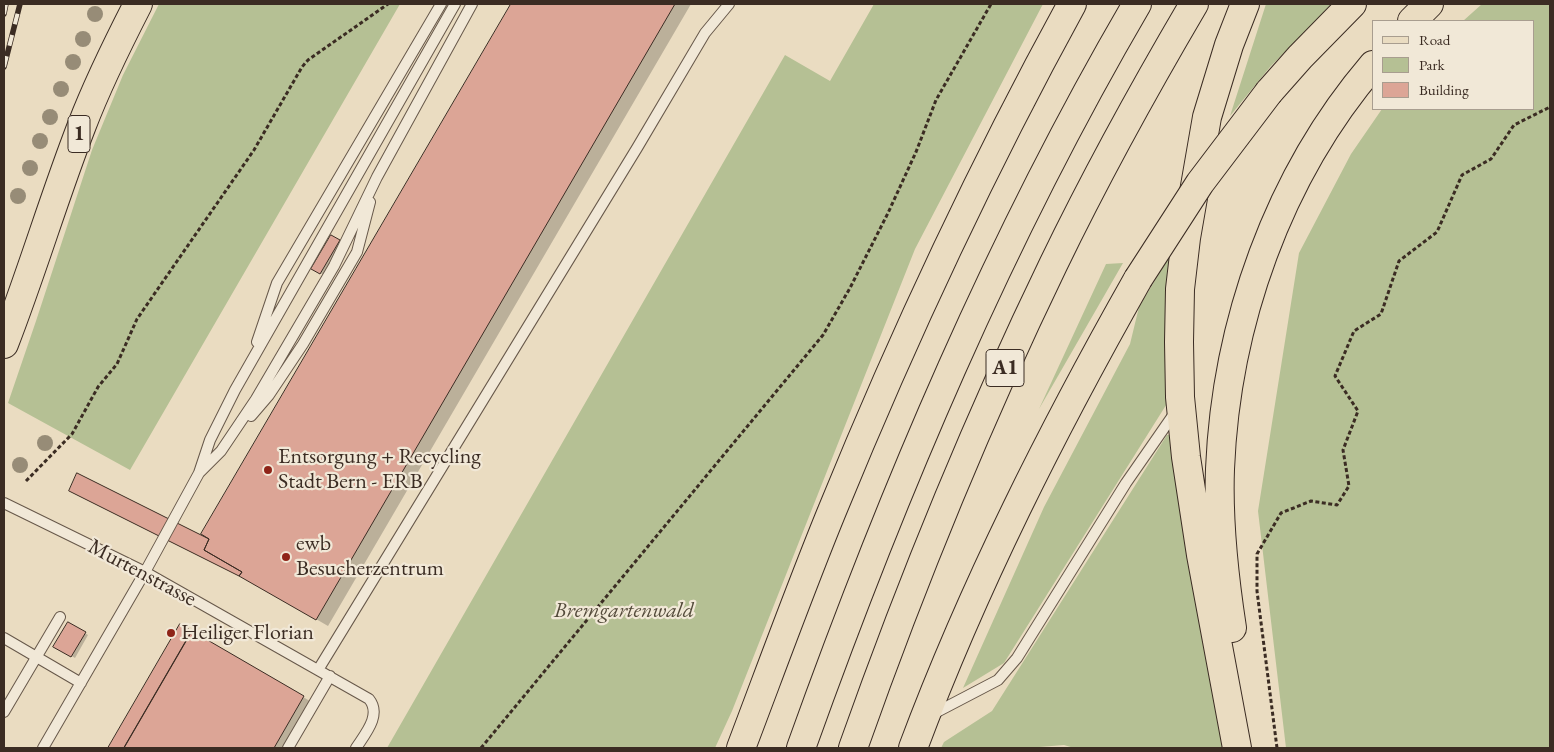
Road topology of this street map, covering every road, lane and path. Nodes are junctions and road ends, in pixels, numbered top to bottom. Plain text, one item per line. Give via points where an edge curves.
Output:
1 (138, 4) edge
2 (388, 4) edge
3 (441, 4) edge
4 (455, 4) edge
5 (472, 4) edge
6 (729, 4) edge
7 (992, 4) edge
8 (1072, 4) edge
9 (1137, 4) edge
10 (1194, 4) edge
11 (1245, 4) edge
12 (1352, 4) edge
13 (1429, 4) edge
14 (1413, 20) edge
15 (1372, 66) edge
16 (1550, 107) edge
17 (377, 177) junction
18 (4, 344) edge
19 (250, 364) junction
20 (1181, 404) junction
21 (221, 451) junction
22 (198, 473) junction
23 (26, 481) dead end
24 (4, 503) edge
25 (145, 572) junction
26 (60, 617) dead end
27 (4, 638) edge
28 (36, 657) junction
29 (318, 670) junction
30 (330, 676) junction
31 (81, 683) junction
32 (4, 712) edge
33 (925, 718) junction
34 (43, 748) edge
35 (288, 748) edge
36 (356, 748) edge
37 (481, 748) edge
38 (742, 748) edge
39 (801, 748) edge
40 (853, 748) edge
41 (913, 748) edge
42 (1237, 748) edge
43 (1246, 748) edge
44 (1277, 748) edge

1 - 18 main road, 1 via 82,124
2 - 23 path via 302,67 254,150 137,319 117,364 98,386 72,434
3 - 19 lane via 277,282
4 - 19 lane
5 - 17 lane
6 - 29 lane via 705,33
7 - 37 path via 936,100 888,213 823,335
8 - 38 main road via 1012,115 928,288 831,513
9 - 39 main road, A1 via 1041,178 961,345 884,526
10 - 40 main road, A1 via 1086,199 1003,371 929,546
11 - 20 main road via 1207,117 1186,238 1180,290
12 - 33 main road, bridge via 1269,92 1200,183 1138,279 1030,480 983,579
13 - 14 main road
15 - 43 main road via 1340,107 1287,197 1256,273 1230,372 1220,470 1221,515
16 - 44 path via 1514,125 1490,159 1462,175 1437,232 1399,261 1381,314 1354,331 1335,376 1358,411 1343,450 1349,486 1337,505 1311,500 1281,513 1257,554 1257,591
17 - 21 lane via 334,266
17 - 21 lane via 357,252 269,395
19 - 22 lane via 210,440
20 - 33 lane via 1126,483 1017,658 998,680
20 - 42 main road via 1194,516
21 - 22 lane
22 - 25 lane
24 - 25 lane, Murtenstrasse
25 - 29 lane, Murtenstrasse
25 - 31 lane
26 - 28 lane
27 - 28 lane
28 - 31 lane
28 - 32 lane
29 - 30 lane, Murtenstrasse
30 - 35 lane
30 - 36 lane, Murtenstrasse via 369,699 373,706 372,722
31 - 34 lane
33 - 41 main road

